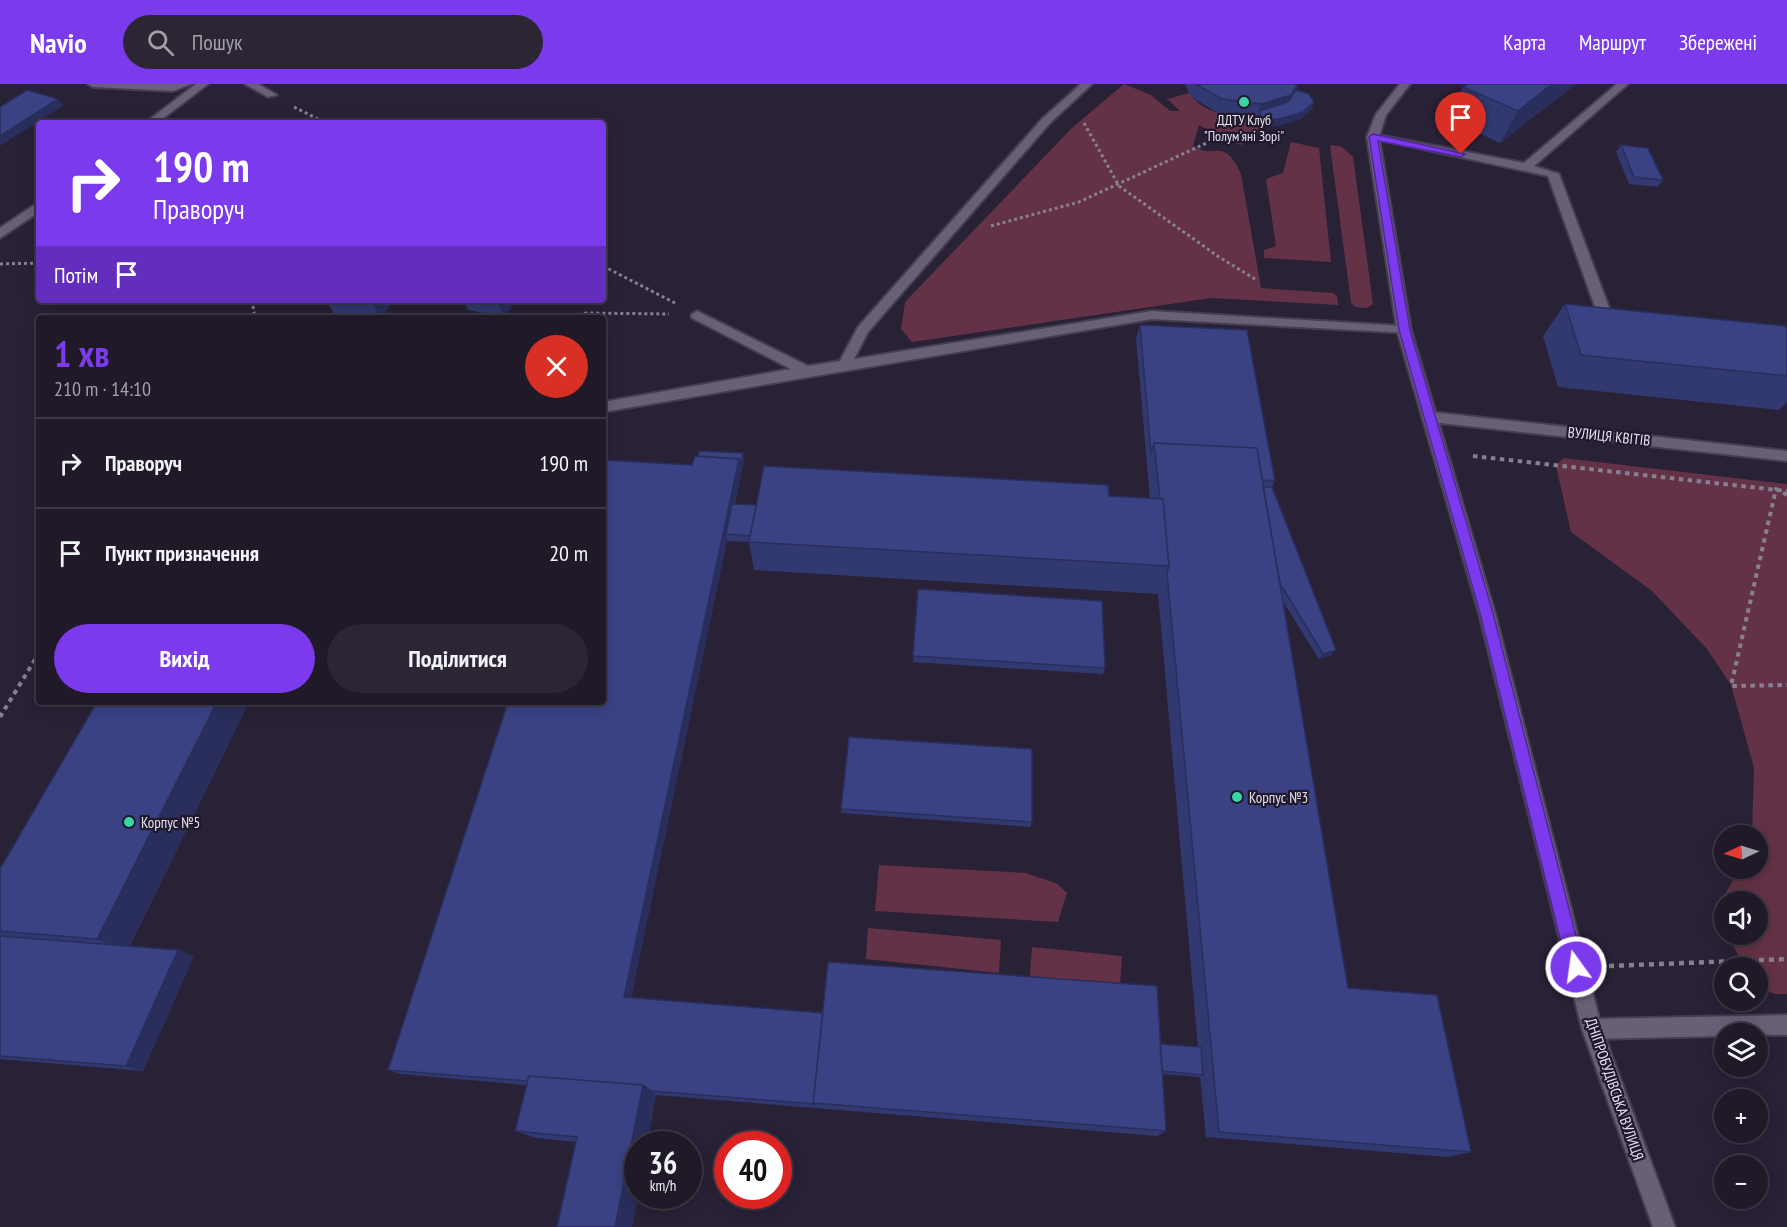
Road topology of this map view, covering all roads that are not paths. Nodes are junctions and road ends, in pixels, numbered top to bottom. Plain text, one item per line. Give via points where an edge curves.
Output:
1 (93, 84) edge
2 (186, 84) edge
3 (203, 84) edge
4 (250, 84) edge
5 (1087, 84) edge
6 (1405, 84) edge
7 (1623, 84) edge
8 (272, 95) road end
9 (154, 120) edge
10 (1373, 137) junction
11 (1526, 166) junction
12 (36, 208) edge
13 (0, 234) edge
14 (697, 315) road end
15 (1404, 330) junction
16 (1622, 330) edge
17 (844, 365) junction
18 (806, 371) junction
19 (606, 406) edge
20 (1431, 417) junction
21 (1787, 456) edge
22 (1787, 1025) edge
23 (1592, 1029) junction
24 (1664, 1227) edge

1 - 2 street via 173,88
3 - 9 street
4 - 8 street
5 - 17 street via 1046,121 863,330
6 - 10 street via 1381,114
7 - 11 street
10 - 11 street
10 - 15 street, ДНІПРОБУДІВСЬКА ВУЛИЦЯ
11 - 16 street via 1553,174 1610,329
12 - 13 street
14 - 18 street
15 - 17 street via 1152,315
15 - 20 street, ДНІПРОБУДІВСЬКА ВУЛИЦЯ
17 - 18 street
18 - 19 street
20 - 21 street, ВУЛИЦЯ КВІТІВ
20 - 23 street, ДНІПРОБУДІВСЬКА ВУЛИЦЯ via 1487,613
22 - 23 street
23 - 24 street, ДНІПРОБУДІВСЬКА ВУЛИЦЯ

